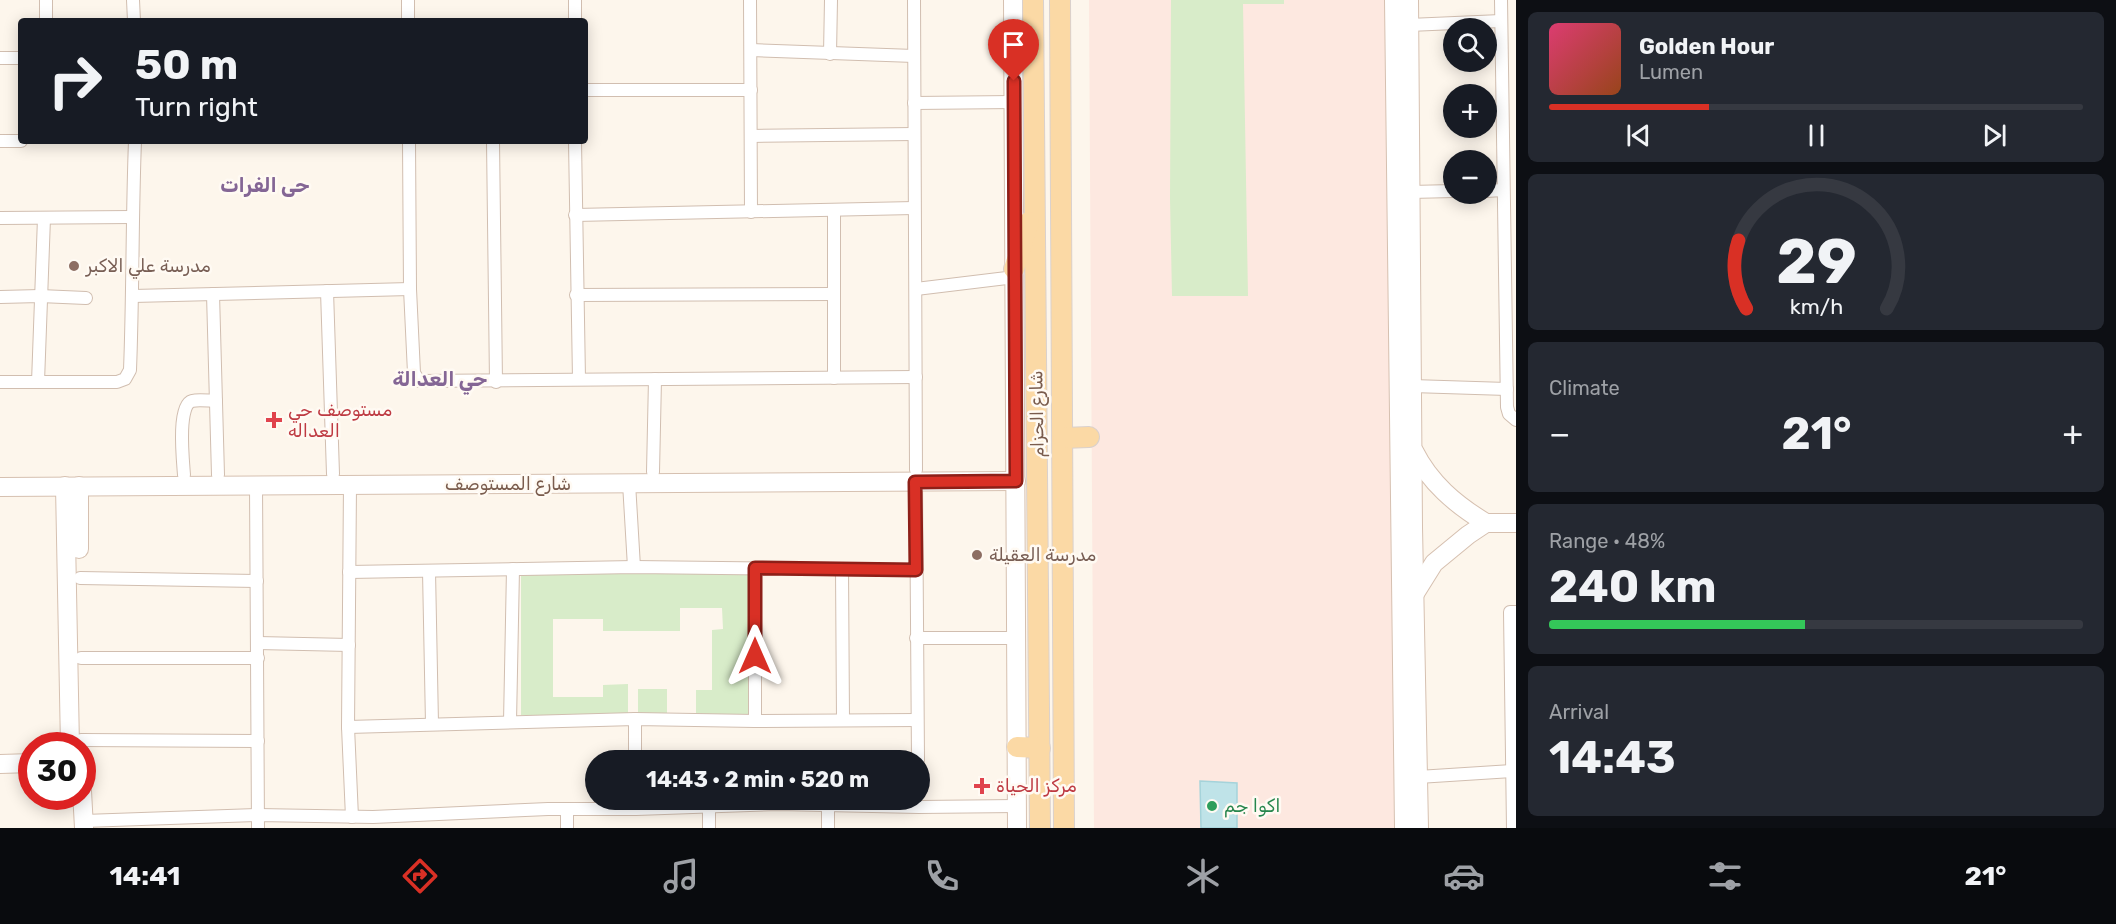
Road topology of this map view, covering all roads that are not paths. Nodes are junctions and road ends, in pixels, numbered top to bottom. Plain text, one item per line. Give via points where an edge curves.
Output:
1 (46, 0) edge
2 (134, 0) edge
3 (408, 0) edge
4 (575, 0) edge
5 (750, 0) edge
6 (831, 0) edge
7 (914, 0) edge
8 (1013, 0) edge
9 (1394, 0) edge
10 (1409, 0) edge
11 (1501, 0) edge
12 (1059, 1) edge
13 (1034, 2) edge
14 (46, 18) edge
15 (134, 18) edge
16 (408, 18) edge
17 (575, 18) edge
18 (1501, 21) junction
19 (1409, 25) junction
20 (751, 50) junction
21 (830, 54) junction
22 (914, 56) junction
23 (0, 58) edge
24 (18, 58) edge
25 (588, 90) edge
26 (751, 90) junction
27 (1014, 102) junction
28 (914, 103) junction
29 (1502, 103) junction
30 (1516, 103) edge
31 (914, 134) junction
32 (751, 136) junction
33 (0, 141) edge
34 (18, 141) edge
35 (135, 144) edge
36 (409, 144) edge
37 (494, 144) edge
38 (575, 144) edge
39 (1497, 190) edge
40 (1503, 190) junction
41 (1443, 191) edge
42 (1410, 192) junction
43 (1035, 205) junction
44 (914, 208) junction
45 (834, 210) junction
46 (752, 212) junction
47 (575, 215) junction
48 (132, 217) junction
49 (0, 218) edge
50 (44, 218) junction
51 (1510, 256) edge
52 (1404, 272) junction
53 (1015, 273) junction
54 (410, 289) junction
55 (916, 289) junction
56 (327, 291) junction
57 (213, 294) junction
58 (834, 294) junction
59 (576, 295) junction
60 (40, 296) junction
61 (133, 296) junction
62 (0, 297) edge
63 (86, 298) dead end
64 (1511, 341) edge
65 (916, 377) junction
66 (834, 378) junction
67 (579, 379) junction
68 (655, 379) junction
69 (0, 382) edge
70 (38, 382) junction
71 (495, 382) junction
72 (1412, 386) junction
73 (1507, 389) junction
74 (216, 401) junction
75 (1516, 420) edge
76 (1089, 437) dead end
77 (1063, 438) junction
78 (1412, 447) junction
79 (653, 472) junction
80 (333, 474) junction
81 (184, 475) junction
82 (218, 475) junction
83 (1016, 475) junction
84 (916, 476) junction
85 (0, 477) edge
86 (727, 477) junction
87 (412, 479) junction
88 (628, 483) junction
89 (256, 485) junction
90 (350, 485) junction
91 (72, 486) junction
92 (0, 487) edge
93 (1516, 522) edge
94 (1486, 523) junction
95 (634, 567) junction
96 (755, 568) junction
97 (513, 569) junction
98 (842, 569) junction
99 (916, 570) junction
100 (429, 571) junction
101 (349, 572) junction
102 (74, 578) junction
103 (1062, 580) junction
104 (257, 581) junction
105 (1039, 581) junction
106 (1414, 596) junction
107 (1516, 612) edge
108 (1063, 627) junction
109 (1039, 628) junction
110 (916, 638) junction
111 (1016, 638) junction
112 (258, 643) junction
113 (349, 645) junction
114 (81, 658) junction
115 (258, 658) junction
116 (1514, 692) edge
117 (635, 719) junction
118 (843, 720) junction
119 (917, 720) junction
120 (755, 721) junction
121 (510, 722) junction
122 (432, 724) junction
123 (348, 727) junction
124 (78, 732) edge
125 (78, 732) edge
126 (258, 741) junction
127 (96, 744) edge
128 (1017, 747) junction
129 (1040, 748) junction
130 (635, 750) edge
131 (918, 750) edge
132 (18, 763) edge
133 (0, 764) edge
134 (1512, 771) junction
135 (0, 776) edge
136 (18, 776) edge
137 (1418, 777) junction
138 (930, 803) edge
139 (1017, 806) junction
140 (585, 808) edge
141 (567, 809) junction
142 (76, 810) edge
143 (81, 810) edge
144 (709, 810) edge
145 (828, 810) edge
146 (446, 814) junction
147 (352, 817) junction
148 (258, 822) edge
149 (80, 826) edge
150 (445, 828) edge
151 (567, 828) edge
152 (709, 828) edge
153 (828, 828) edge
154 (1017, 828) edge
155 (1040, 828) edge
156 (1064, 828) edge
157 (1404, 828) edge
158 (1419, 828) edge
159 (1513, 828) edge

1 - 14 street
2 - 15 street
3 - 16 street
4 - 17 street
5 - 20 street
6 - 21 street
7 - 22 street
8 - 27 street
9 - 52 street
10 - 19 street
11 - 18 street
12 - 77 main road, شارع الحزام
13 - 43 main road, شارع الحزام
18 - 19 street
18 - 29 street
19 - 42 street
20 - 21 street
20 - 26 street
21 - 22 street
22 - 28 street
23 - 24 street
25 - 26 street
26 - 32 street
27 - 28 street
27 - 53 street
28 - 31 street
29 - 30 street
29 - 40 street
31 - 32 street
31 - 44 street
32 - 46 street
33 - 34 street
35 - 48 street
36 - 54 street
37 - 71 street
38 - 47 street
39 - 40 street
40 - 51 street
41 - 42 street
42 - 52 street
43 - 53 main road
43 - 105 main road, شارع الحزام
44 - 45 street
44 - 55 street
45 - 46 street
45 - 58 street
46 - 47 street
47 - 59 street
48 - 50 street
48 - 61 street
49 - 50 street
50 - 60 street
51 - 64 street
52 - 72 street
52 - 157 street
53 - 55 street
53 - 83 street
54 - 56 street
54 - 71 street via 414,374 419,381
55 - 65 street
56 - 57 street
56 - 80 street
57 - 61 street
57 - 74 street
58 - 59 street
58 - 66 street
59 - 67 street
60 - 62 street
60 - 63 street
60 - 70 street
61 - 70 street via 129,370 125,379
64 - 73 street
65 - 66 street
65 - 84 street
66 - 68 street
67 - 68 street
67 - 71 street
68 - 79 street
69 - 70 street
72 - 73 street
72 - 78 street
73 - 75 street via 1508,411
74 - 81 street via 191,401 186,405 182,423
74 - 82 street
76 - 77 main road
77 - 103 main road, شارع الحزام
78 - 94 street via 1432,479 1463,509
78 - 106 street
79 - 86 street, شارع المستوصف
79 - 87 street, شارع المستوصف
80 - 82 street, شارع المستوصف
80 - 87 street, شارع المستوصف
81 - 82 street, شارع المستوصف
81 - 85 street, شارع المستوصف
83 - 84 street, شارع المستوصف
83 - 111 street
84 - 86 street, شارع المستوصف
84 - 99 street
86 - 88 street, شارع المستوصف
87 - 88 street, شارع المستوصف
87 - 90 street, شارع المستوصف
88 - 95 street
89 - 90 street, شارع المستوصف
89 - 91 street, شارع المستوصف
89 - 104 street
90 - 101 street
91 - 92 street, شارع المستوصف
91 - 102 street
93 - 94 street
94 - 106 street via 1434,563
95 - 96 street
95 - 97 street
96 - 98 street
96 - 120 street
97 - 100 street
97 - 121 street
98 - 99 street
98 - 118 street
99 - 110 street
100 - 101 street
100 - 122 street
101 - 113 street
102 - 104 street
102 - 114 street
102 - 124 street
103 - 105 main road via 1060,587 1051,592 1041,587
103 - 108 main road, شارع الحزام
104 - 112 street
105 - 109 main road, شارع الحزام
106 - 137 street
107 - 116 street via 1510,612
108 - 109 main road via 1051,616 1041,621
108 - 156 main road, شارع الحزام
109 - 129 main road, شارع الحزام
110 - 111 street
110 - 119 street
111 - 128 street
112 - 113 street
112 - 115 street
113 - 123 street
114 - 115 street
114 - 125 street
115 - 126 street
116 - 134 street
117 - 120 street
117 - 121 street
117 - 130 street
118 - 119 street
118 - 120 street
119 - 131 street
121 - 122 street
122 - 123 street
123 - 147 street
126 - 127 street
126 - 148 street
128 - 129 main road
128 - 139 street
129 - 155 main road, شارع الحزام
132 - 133 street
134 - 137 street
134 - 159 street
135 - 136 street
137 - 158 street
138 - 139 street
139 - 154 street
140 - 141 street
141 - 146 street
141 - 151 street
142 - 149 street
143 - 149 street
144 - 152 street
145 - 153 street
146 - 147 street
146 - 150 street
147 - 148 street
148 - 149 street

